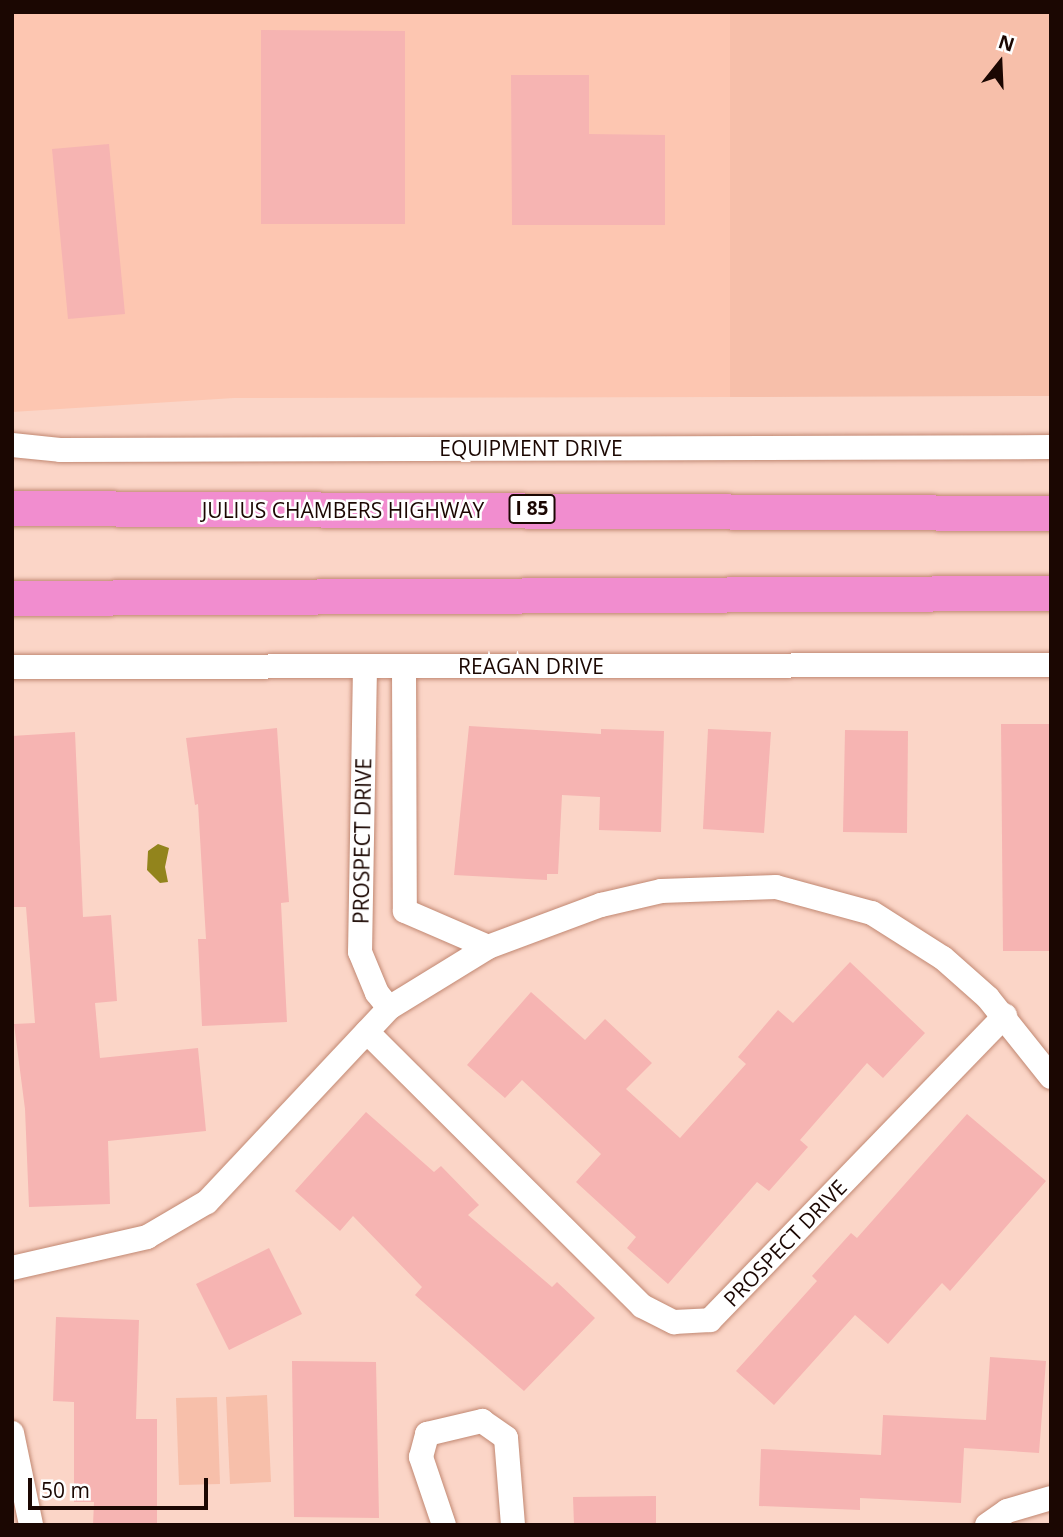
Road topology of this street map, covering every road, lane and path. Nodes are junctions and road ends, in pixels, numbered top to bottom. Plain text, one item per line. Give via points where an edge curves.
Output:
1 (12, 445) edge
2 (1051, 447) edge
3 (12, 508) edge
4 (1051, 513) edge
5 (1051, 593) edge
6 (12, 598) edge
7 (1051, 665) edge
8 (12, 667) edge
9 (365, 667) junction
10 (404, 667) junction
11 (488, 947) junction
12 (389, 1008) junction
13 (1005, 1016) junction
14 (366, 1032) junction
15 (1051, 1077) edge
16 (12, 1268) edge
17 (12, 1433) edge
18 (1051, 1497) edge
19 (31, 1525) edge
20 (444, 1525) edge
21 (513, 1525) edge
22 (987, 1525) edge

1 - 2 street, EQUIPMENT DRIVE via 60,450
3 - 4 highway, JULIUS CHAMBERS HIGHWAY / I 85
5 - 6 highway
7 - 10 street, REAGAN DRIVE
8 - 9 street, REAGAN DRIVE
9 - 10 street, REAGAN DRIVE
9 - 12 street, PROSPECT DRIVE via 360,952 377,993
10 - 11 street, PROSPECT DRIVE via 405,911
11 - 12 street
11 - 13 street via 601,905 661,891 776,887 840,902 904,930 943,958
12 - 14 street
13 - 14 street, PROSPECT DRIVE via 710,1320 674,1322 642,1306
13 - 15 street
14 - 16 street via 207,1202 146,1237
17 - 19 street
18 - 22 street via 1007,1511
20 - 21 street via 421,1457 428,1434 482,1421 506,1438

